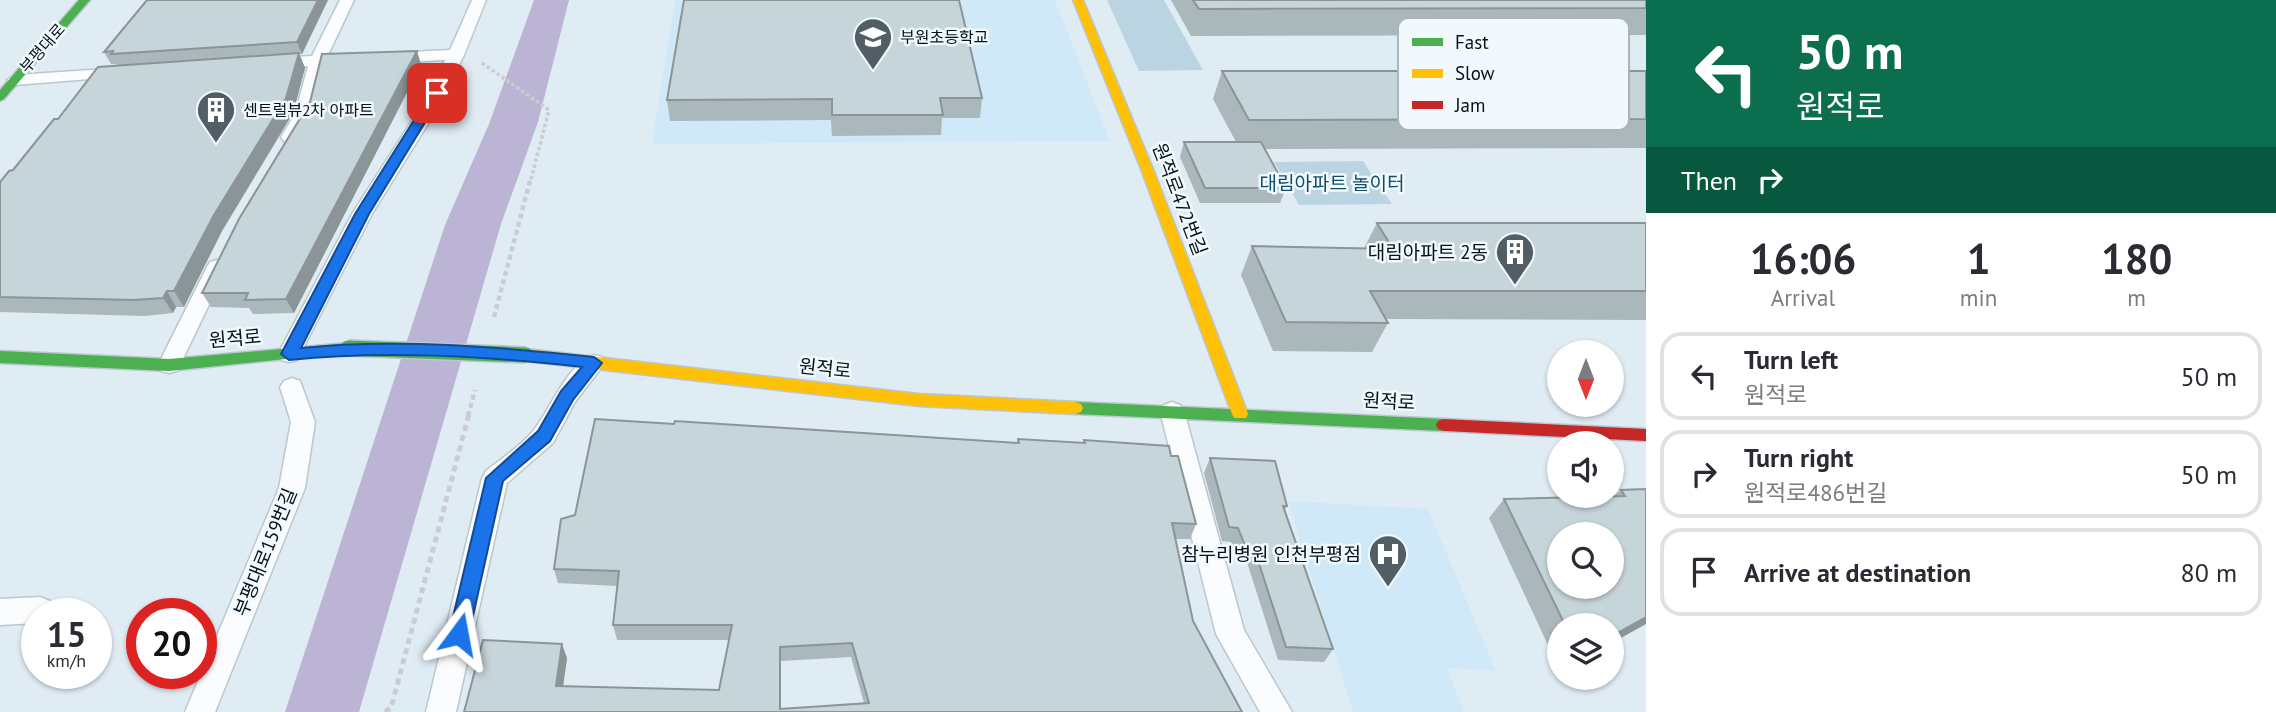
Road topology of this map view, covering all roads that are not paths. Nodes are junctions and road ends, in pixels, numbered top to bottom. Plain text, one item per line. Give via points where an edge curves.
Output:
1 (85, 0) edge
2 (347, 0) edge
3 (479, 0) edge
4 (1078, 0) edge
5 (456, 55) junction
6 (318, 60) junction
7 (249, 65) edge
8 (139, 72) edge
9 (15, 80) junction
10 (0, 97) edge
11 (283, 149) edge
12 (228, 244) edge
13 (289, 354) junction
14 (0, 357) edge
15 (594, 363) junction
16 (169, 365) junction
17 (292, 387) dead end
18 (1172, 411) junction
19 (1240, 414) junction
20 (1646, 435) edge
21 (21, 611) edge
22 (0, 612) edge
23 (200, 712) edge
24 (441, 712) edge
25 (1277, 712) edge

1 - 9 main road, 부평대로
2 - 6 lane
3 - 5 lane
4 - 19 main road, 원적로472번길
5 - 6 lane
5 - 13 lane via 427,111 362,214
6 - 7 lane
6 - 11 lane via 304,114
8 - 9 lane
9 - 10 main road, 부평대로
12 - 16 lane
13 - 15 main road, 원적로, bridge via 348,348 526,355
13 - 16 main road, 원적로
14 - 16 main road, 원적로
15 - 18 main road, 원적로 via 919,400
15 - 24 lane via 567,396 544,436 495,478
17 - 23 lane, 부평대로159번길 via 303,422 292,488
18 - 19 main road, 원적로
18 - 25 lane via 1231,634
19 - 20 main road, 원적로
21 - 22 lane

